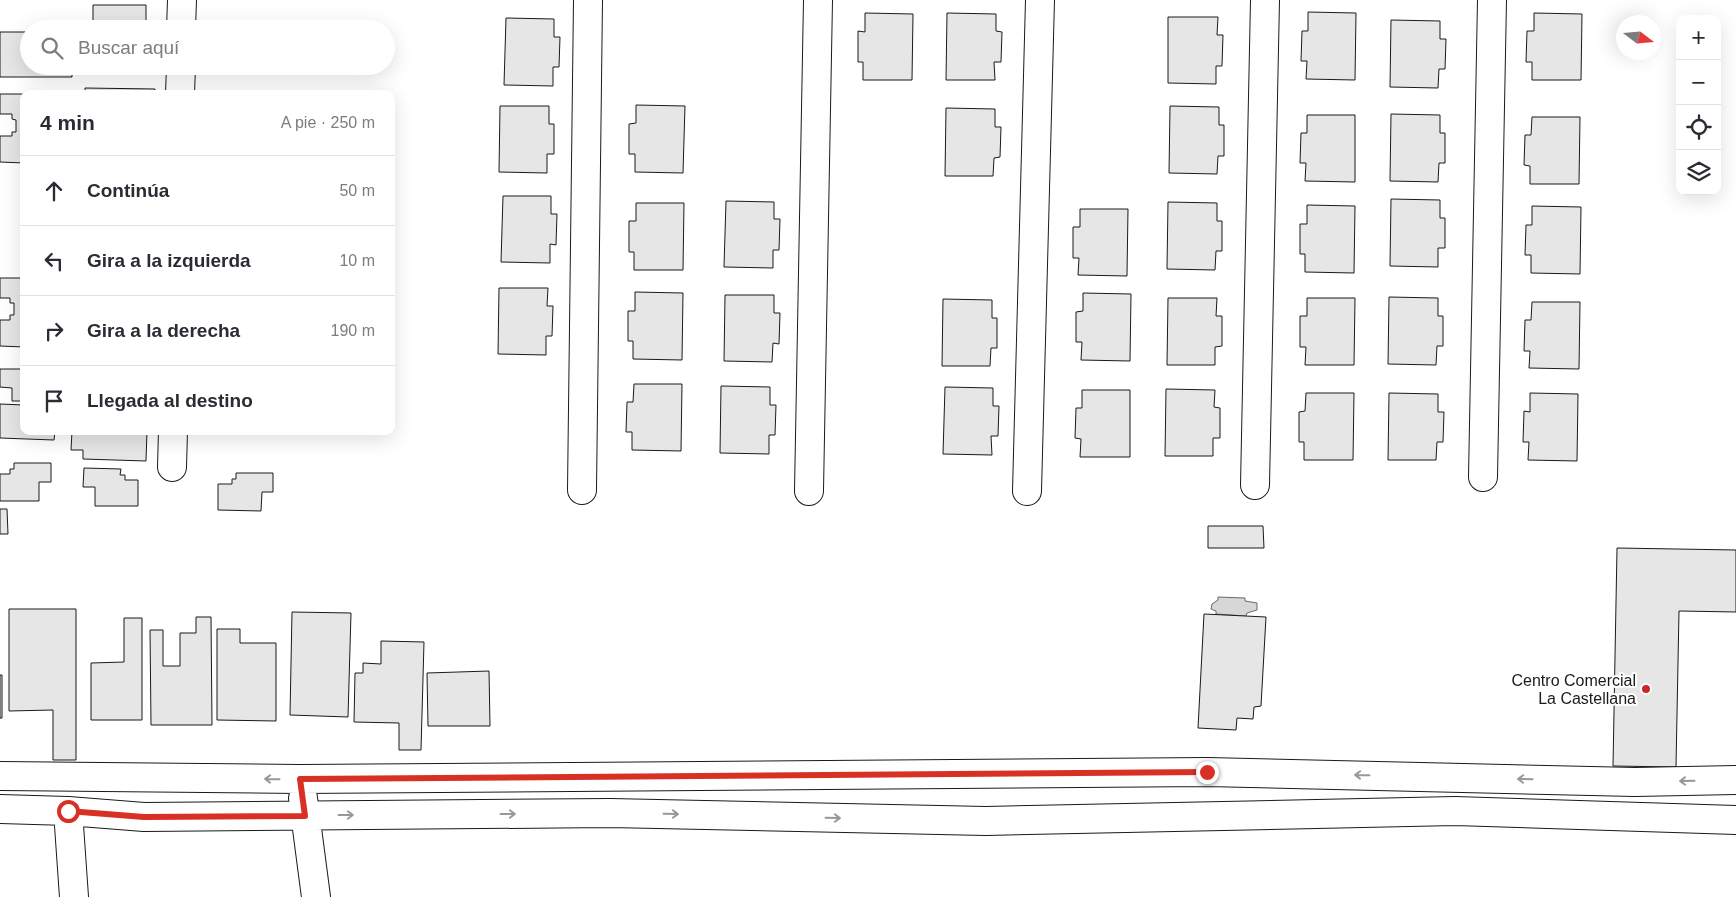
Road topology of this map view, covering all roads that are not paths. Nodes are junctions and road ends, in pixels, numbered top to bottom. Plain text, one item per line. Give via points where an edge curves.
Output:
1 (182, 0) edge
2 (588, 0) edge
3 (818, 0) edge
4 (1040, 0) edge
5 (1265, 0) edge
6 (1492, 0) edge
7 (181, 20) edge
8 (180, 75) edge
9 (180, 90) edge
10 (173, 435) edge
11 (172, 467) dead end
12 (1483, 476) dead end
13 (1255, 485) dead end
14 (582, 490) dead end
15 (809, 491) dead end
16 (1027, 491) dead end
17 (725, 775) junction
18 (0, 776) edge
19 (300, 779) junction
20 (1736, 780) edge
21 (0, 809) edge
22 (68, 811) junction
23 (726, 815) junction
24 (305, 816) junction
25 (1736, 820) edge
26 (74, 897) edge
27 (316, 897) edge

1 - 7 street
2 - 14 street
3 - 15 street
4 - 16 street
5 - 13 street
6 - 12 street
8 - 9 street
10 - 11 street
17 - 19 street
20 -> 17 street via 1635,782 1207,772
17 - 23 street
19 -> 18 street
19 - 24 street
21 - 22 street
22 - 24 street via 144,817
22 - 26 street
24 -> 23 street
23 -> 25 street via 986,821 1455,811
24 - 27 street

